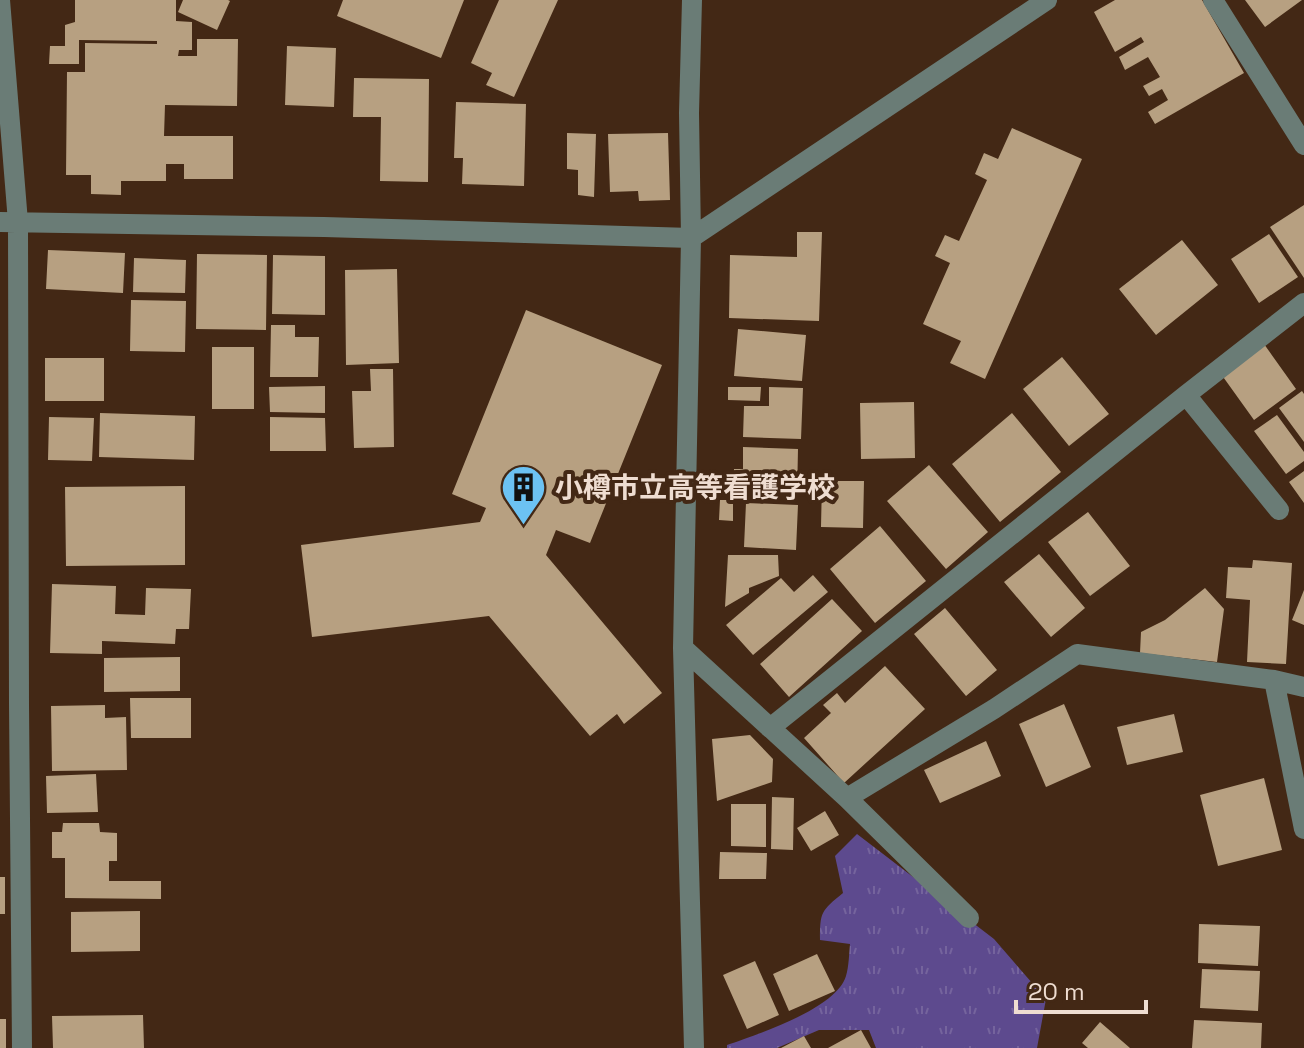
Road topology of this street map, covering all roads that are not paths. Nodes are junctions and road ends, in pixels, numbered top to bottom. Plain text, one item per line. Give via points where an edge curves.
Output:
1 (0, 0) edge
2 (692, 0) edge
3 (1047, 0) edge
4 (1213, 0) edge
5 (1304, 145) edge
6 (9, 222) edge
7 (691, 238) junction
8 (1304, 303) edge
9 (1186, 395) junction
10 (1279, 510) dead end
11 (683, 648) junction
12 (1274, 680) junction
13 (1304, 687) edge
14 (770, 728) junction
15 (847, 798) junction
16 (1304, 829) edge
17 (969, 918) dead end
18 (22, 1048) edge
19 (694, 1048) edge

1 - 6 street
2 - 7 street
3 - 7 street
4 - 5 street
6 - 7 street
6 - 18 street
7 - 11 street
8 - 9 street
9 - 10 street
9 - 14 street
11 - 14 street
11 - 19 street
12 - 13 street
12 - 15 street via 1077,654
12 - 16 street
14 - 15 street
15 - 17 street

